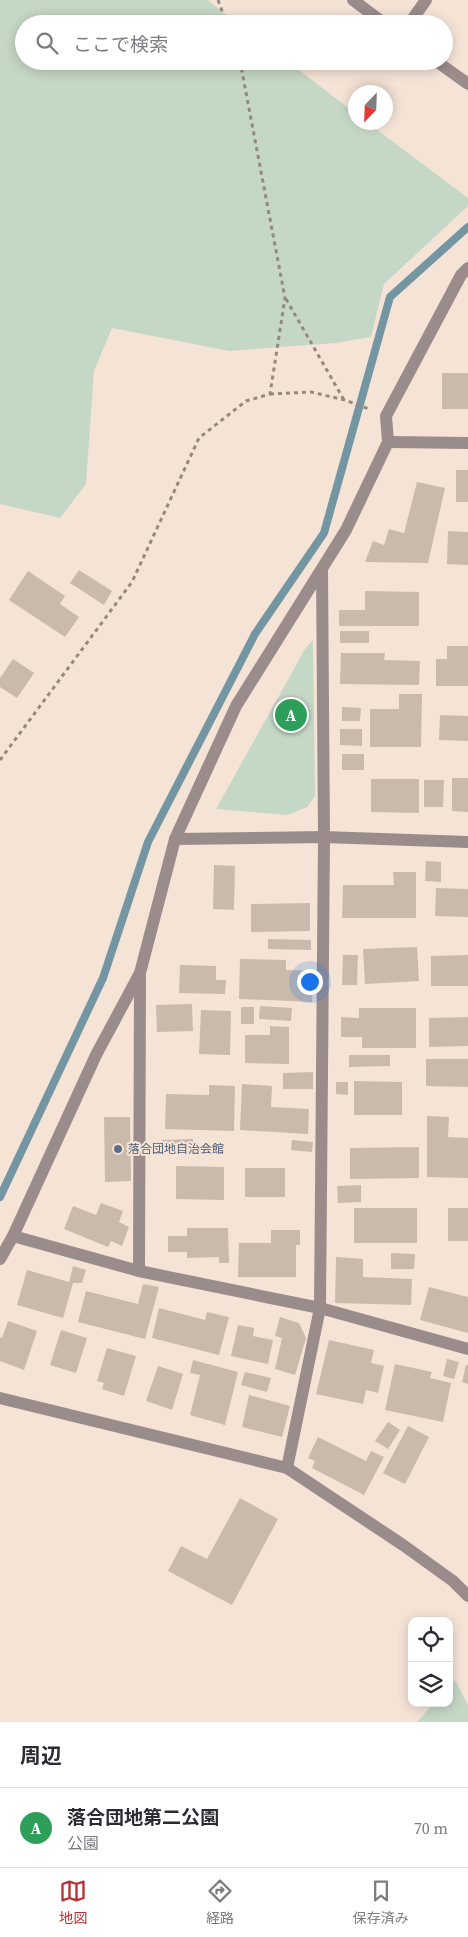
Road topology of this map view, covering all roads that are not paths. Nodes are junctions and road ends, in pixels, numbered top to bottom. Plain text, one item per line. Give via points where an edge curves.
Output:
1 (353, 0) edge
2 (426, 0) edge
3 (373, 15) edge
4 (415, 15) edge
5 (449, 70) edge
6 (468, 84) edge
7 (468, 268) edge
8 (388, 442) junction
9 (468, 443) edge
10 (322, 569) junction
11 (324, 837) junction
12 (175, 839) junction
13 (468, 842) edge
14 (140, 973) junction
15 (13, 1236) junction
16 (0, 1259) edge
17 (139, 1271) junction
18 (320, 1308) junction
19 (468, 1349) edge
20 (0, 1398) edge
21 (287, 1468) junction
22 (468, 1596) edge

1 - 3 street
2 - 4 street
5 - 6 street
7 - 8 street via 461,275 386,416
8 - 9 street
8 - 10 street via 346,530
10 - 11 street
10 - 12 street via 236,706
11 - 12 street
11 - 13 street
11 - 18 street
12 - 14 street
14 - 15 street via 96,1055
14 - 17 street
15 - 16 street
15 - 17 street
17 - 18 street
18 - 19 street
18 - 21 street
20 - 21 street
21 - 22 street via 403,1545 453,1581

